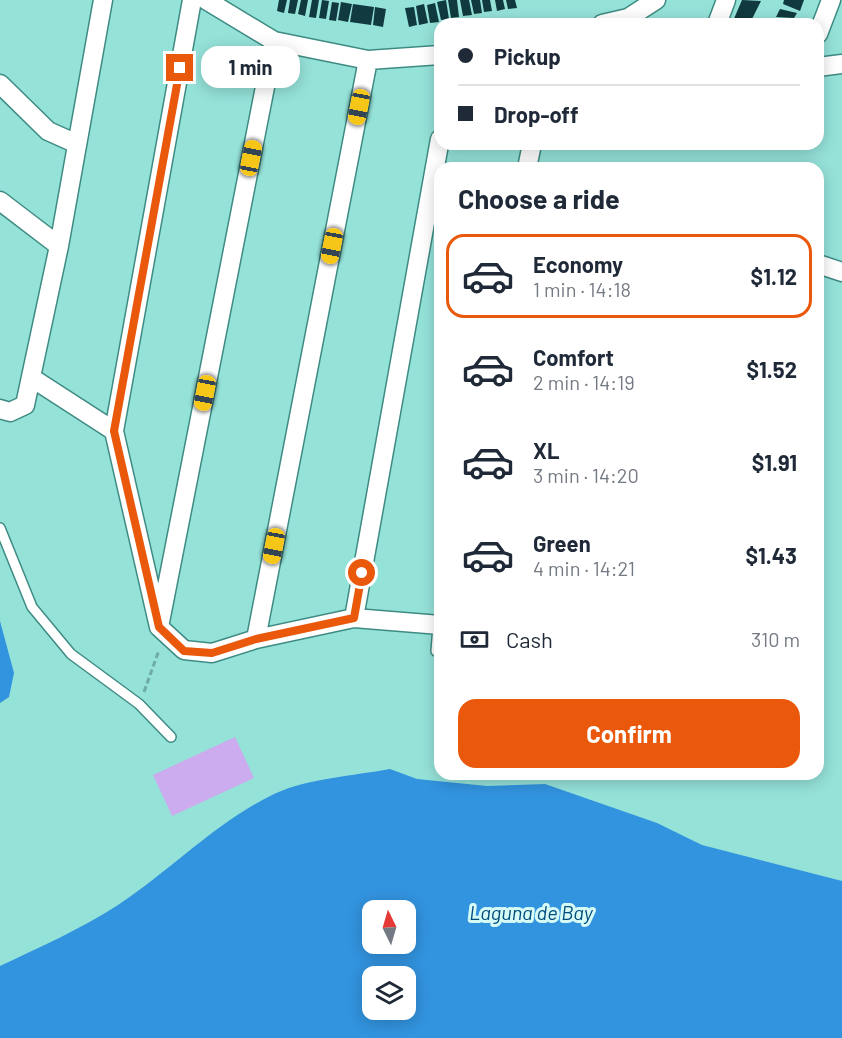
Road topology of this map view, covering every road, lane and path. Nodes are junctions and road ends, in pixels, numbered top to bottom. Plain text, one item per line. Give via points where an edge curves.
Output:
1 (103, 0) edge
2 (192, 0) edge
3 (206, 0) edge
4 (656, 0) edge
5 (726, 0) edge
6 (831, 0) edge
7 (628, 18) edge
8 (719, 18) edge
9 (824, 18) edge
10 (274, 41) junction
11 (434, 55) edge
12 (368, 60) junction
13 (842, 64) edge
14 (824, 66) edge
15 (0, 84) edge
16 (76, 144) junction
17 (434, 172) edge
18 (0, 201) edge
19 (59, 246) junction
20 (824, 266) edge
21 (842, 272) edge
22 (32, 378) junction
23 (0, 409) edge
24 (114, 431) junction
25 (0, 528) edge
26 (354, 618) junction
27 (434, 626) edge
28 (161, 631) junction
29 (256, 639) junction
30 (139, 704) junction
31 (171, 737) dead end

1 - 16 street
2 - 24 street
3 - 10 street
4 - 7 street
5 - 8 street
6 - 9 street
10 - 12 street
10 - 28 street
11 - 12 street
12 - 29 street
13 - 14 street
15 - 16 street via 48,131
16 - 19 street
17 - 26 street
18 - 19 street
19 - 22 street
20 - 21 street
22 - 23 street via 25,405 10,412
22 - 24 street
24 - 28 street
25 - 30 lane via 32,608 71,654
26 - 27 street
26 - 29 street
28 - 29 street via 184,651 212,653
28 - 30 path
30 - 31 lane

